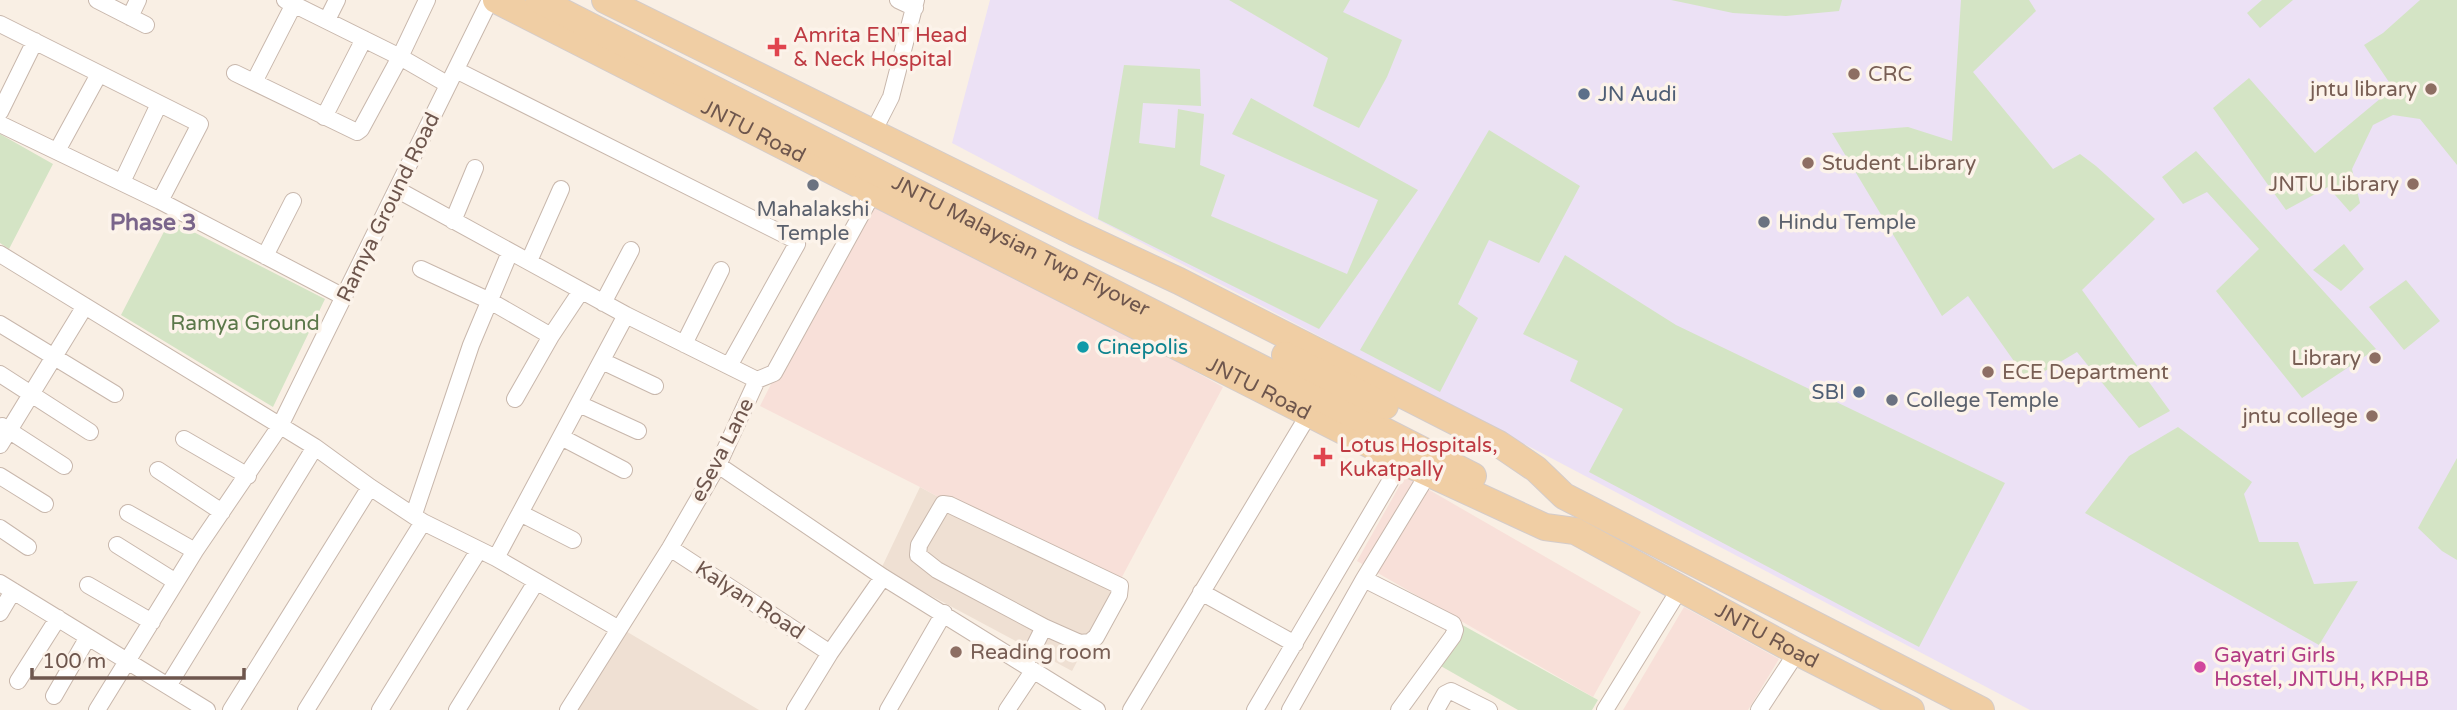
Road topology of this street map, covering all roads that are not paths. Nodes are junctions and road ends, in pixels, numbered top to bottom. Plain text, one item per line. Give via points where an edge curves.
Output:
1 (97, 0) edge
2 (138, 0) edge
3 (337, 0) edge
4 (427, 0) edge
5 (490, 0) edge
6 (496, 0) edge
7 (539, 0) edge
8 (584, 0) edge
9 (605, 0) edge
10 (898, 0) edge
11 (289, 2) edge
12 (916, 4) edge
13 (130, 17) junction
14 (327, 20) junction
15 (0, 24) edge
16 (146, 25) dead end
17 (364, 39) junction
18 (35, 41) junction
19 (400, 57) junction
20 (456, 69) junction
21 (235, 73) dead end
22 (99, 74) junction
23 (254, 82) junction
24 (447, 84) junction
25 (159, 103) junction
26 (0, 112) edge
27 (324, 117) junction
28 (0, 124) edge
29 (873, 132) junction
30 (57, 151) junction
31 (475, 168) dead end
32 (122, 182) junction
33 (562, 189) dead end
34 (398, 190) junction
35 (873, 193) junction
36 (160, 201) junction
37 (293, 201) dead end
38 (453, 221) junction
39 (631, 250) dead end
40 (510, 252) junction
41 (0, 254) edge
42 (265, 256) junction
43 (528, 261) junction
44 (421, 269) dead end
45 (721, 270) dead end
46 (581, 291) junction
47 (344, 297) junction
48 (490, 301) junction
49 (603, 303) junction
50 (85, 306) junction
51 (626, 315) junction
52 (0, 324) edge
53 (551, 336) junction
54 (684, 344) junction
55 (54, 358) junction
56 (602, 361) junction
57 (729, 366) junction
58 (0, 374) edge
59 (757, 380) junction
60 (655, 386) dead end
61 (115, 394) dead end
62 (32, 395) junction
63 (515, 399) dead end
64 (579, 404) junction
65 (1309, 414) junction
66 (280, 426) junction
67 (5, 428) edge
68 (638, 431) dead end
69 (90, 432) dead end
70 (561, 437) junction
71 (184, 439) dead end
72 (0, 445) edge
73 (315, 447) junction
74 (1402, 461) junction
75 (718, 465) junction
76 (64, 467) dead end
77 (158, 470) dead end
78 (624, 470) dead end
79 (1428, 474) junction
80 (248, 476) junction
81 (0, 477) edge
82 (370, 487) junction
83 (1531, 492) junction
84 (1564, 496) junction
85 (45, 504) dead end
86 (222, 512) junction
87 (128, 513) dead end
88 (520, 513) junction
89 (419, 518) junction
90 (0, 528) edge
91 (1575, 531) junction
92 (573, 540) dead end
93 (117, 545) dead end
94 (28, 547) dead end
95 (670, 548) junction
96 (479, 550) junction
97 (195, 551) junction
98 (496, 558) junction
99 (883, 577) junction
100 (1364, 579) junction
101 (176, 582) junction
102 (536, 582) junction
103 (88, 585) dead end
104 (6, 587) edge
105 (1681, 587) junction
106 (1202, 592) junction
107 (0, 613) edge
108 (944, 613) junction
109 (58, 618) junction
110 (152, 622) junction
111 (1044, 627) junction
112 (620, 629) junction
113 (88, 637) junction
114 (1295, 644) junction
115 (1797, 652) junction
116 (830, 653) junction
117 (126, 660) junction
118 (1029, 668) junction
119 (18, 681) dead end
120 (168, 685) junction
121 (54, 696) dead end
122 (97, 710) edge
123 (207, 710) edge
124 (231, 710) edge
125 (306, 710) edge
126 (380, 710) edge
127 (457, 710) edge
128 (568, 710) edge
129 (795, 710) edge
130 (887, 710) edge
131 (1007, 710) edge
132 (1097, 710) edge
133 (1131, 710) edge
134 (1255, 710) edge
135 (1290, 710) edge
136 (1399, 710) edge
137 (1436, 710) edge
138 (1489, 710) edge
139 (1605, 710) edge
140 (1759, 710) edge
141 (1911, 710) edge
142 (1981, 710) edge

1 - 13 street
2 - 13 street
3 - 14 street
4 - 19 street
5 - 20 street, Ramya Ground Road
6 - 35 main road, JNTU Road
7 - 83 main road, JNTU Malaysian Twp Flyover
8 - 83 main road, JNTU Malaysian Twp Flyover
9 - 29 main road, JNTU Road
10 - 12 street
11 - 14 street
11 - 23 street
12 - 29 street via 891,97
13 - 16 street
14 - 17 street
15 - 18 street
17 - 19 street
17 - 27 street
18 - 22 street
18 - 26 street
19 - 24 street
19 - 27 street via 361,129 352,131
20 - 24 street, Ramya Ground Road
20 - 57 street via 793,239 797,244
21 - 23 street
22 - 25 street
22 - 30 street
23 - 27 street
24 - 34 street, Ramya Ground Road
25 - 32 street
25 - 36 street via 200,124
28 - 30 street
29 - 84 main road, JNTU Road via 1499,444
30 - 32 street
31 - 38 street
32 - 36 street
33 - 43 street
34 - 38 street
34 - 47 street, Ramya Ground Road
35 - 59 street, eSeva Lane via 774,373
35 - 65 main road, JNTU Road
36 - 42 street
37 - 42 street
38 - 40 street
39 - 49 street
40 - 43 street
40 - 48 street
41 - 50 street
42 - 47 street
43 - 46 street
44 - 48 street
45 - 54 street
46 - 49 street
46 - 53 street
47 - 66 street, Ramya Ground Road
48 - 53 street
48 - 89 street via 471,345
49 - 51 street
50 - 55 street
50 - 66 street
51 - 54 street
51 - 56 street
52 - 55 street
53 - 63 street
54 - 57 street
55 - 61 street
55 - 62 street
56 - 60 street
56 - 64 street
57 - 59 street
58 - 62 street
59 - 75 street, eSeva Lane
62 - 67 street
62 - 69 street
64 - 68 street
64 - 70 street
65 - 74 main road, JNTU Road
65 - 106 street
66 - 73 street
66 - 80 street, Ramya Ground Road
67 - 72 street
67 - 76 street
70 - 78 street
70 - 88 street
71 - 80 street
73 - 82 street
73 - 120 street
74 - 79 main road, JNTU Road
74 - 114 street
75 - 95 street, eSeva Lane
75 - 99 street
77 - 86 street
79 - 91 main road, JNTU Road via 1545,527
79 - 100 street
80 - 86 street, Ramya Ground Road
81 - 85 street
82 - 89 street
82 - 124 street
83 - 84 main road, JNTU Malaysian Twp Flyover
83 - 91 main road, JNTU Malaysian Twp Flyover
84 - 142 main road, JNTU Road
86 - 97 street, Ramya Ground Road
87 - 97 street
88 - 92 street
88 - 98 street
89 - 96 street
89 - 125 street
90 - 94 street
91 - 105 main road, JNTU Road
93 - 101 street
95 - 112 street, eSeva Lane
95 - 116 street, Kalyan Road
96 - 98 street
96 - 126 street
97 - 101 street, Ramya Ground Road
98 - 102 street
99 - 108 street
99 - 116 street
100 - 135 street
100 - 136 street via 1453,624 1455,630
101 - 110 street, Ramya Ground Road
102 - 112 street
102 - 127 street
103 - 110 street
104 - 107 street
104 - 109 street
105 - 115 main road, JNTU Road
105 - 139 street
106 - 114 street
106 - 133 street
108 - 118 street
108 - 130 street
109 - 113 street
109 - 119 street
110 - 117 street, Ramya Ground Road
111 - 111 street via 937,570 918,555 919,545 943,504 1120,586 1090,642 1080,643
111 - 118 street
112 - 128 street, eSeva Lane
113 - 117 street
113 - 121 street
114 - 134 street
115 - 140 street
115 - 141 main road, JNTU Road
116 - 129 street
117 - 120 street
117 - 122 street, Ramya Ground Road
118 - 131 street
118 - 132 street
120 - 123 street
137 - 138 street via 1451,691

